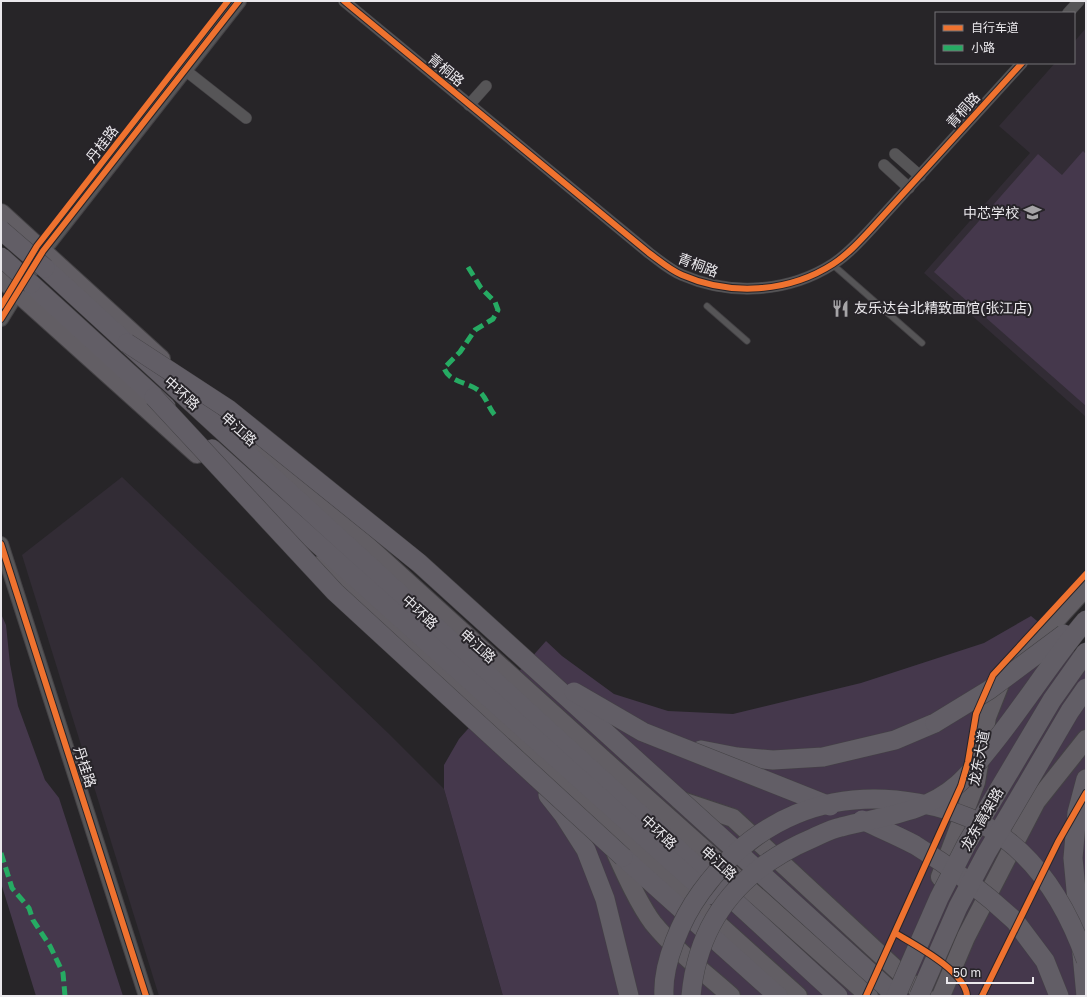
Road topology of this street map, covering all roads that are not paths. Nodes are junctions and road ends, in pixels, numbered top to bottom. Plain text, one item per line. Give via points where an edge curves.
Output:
1 (228, 1) edge
2 (239, 1) edge
3 (344, 1) edge
4 (1079, 1) edge
5 (1069, 12) edge
6 (1021, 64) edge
7 (185, 70) junction
8 (486, 86) dead end
9 (469, 105) junction
10 (246, 118) dead end
11 (895, 154) dead end
12 (884, 165) dead end
13 (920, 176) junction
14 (909, 188) junction
15 (1, 213) edge
16 (1, 230) edge
17 (42, 255) junction
18 (1, 257) edge
19 (832, 264) junction
20 (10, 286) edge
21 (1, 306) edge
22 (707, 306) dead end
23 (1, 320) edge
24 (747, 341) dead end
25 (127, 343) junction
26 (922, 343) dead end
27 (154, 397) junction
28 (1, 546) edge
29 (1, 564) edge
30 (1086, 587) edge
31 (1086, 615) edge
32 (1086, 620) edge
33 (1086, 652) edge
34 (528, 661) junction
35 (1086, 688) edge
36 (1086, 739) edge
37 (675, 746) junction
38 (603, 759) junction
39 (525, 768) junction
40 (1086, 779) edge
41 (599, 818) junction
42 (1086, 960) edge
43 (899, 972) junction
44 (627, 993) edge
45 (139, 996) edge
46 (146, 996) edge
47 (664, 996) edge
48 (691, 996) edge
49 (731, 996) edge
50 (778, 996) edge
51 (798, 996) edge
52 (820, 996) edge
53 (838, 996) edge
54 (869, 996) edge
55 (889, 996) edge
56 (896, 996) edge
57 (919, 996) edge
58 (925, 996) edge
59 (941, 996) edge
60 (1059, 996) edge
61 (1086, 996) edge

1 - 17 street, 丹桂路
2 - 7 street, 丹桂路
3 - 9 street, 青桐路
4 - 5 street
6 - 13 street, 青桐路
7 - 10 street
7 - 17 street, 丹桂路
8 - 9 street
9 - 19 street, 青桐路 via 649,253 681,274 717,286 755,289 798,280
11 - 13 street
12 - 14 street
13 - 14 street, 青桐路
14 - 19 street, 青桐路 via 858,243
15 - 17 main road, 申江路
16 - 17 highway, 中环路, bridge
17 - 20 street, 丹桂路
17 - 25 highway, 中环路
17 - 38 main road, 申江路
18 - 27 highway, 中环路, bridge
19 - 26 lane
20 - 21 street, 丹桂路
20 - 23 street, 丹桂路
20 - 41 main road
22 - 24 lane
25 - 34 highway, bridge via 240,418 419,563
25 - 53 highway, 中环路, bridge
27 - 39 highway, bridge via 335,592
27 - 52 highway, 中环路, bridge
28 - 46 street, 丹桂路
29 - 45 street, 丹桂路
30 - 43 main road, 龙东大道 via 1002,679 987,717 976,782 953,846
31 - 37 highway, bridge via 1039,654 989,690 935,723 895,740 823,757 773,760 737,757
32 - 48 highway, bridge via 1061,650 1006,728 959,784 916,810 839,827 798,844 763,865 730,895 707,930 693,972
33 - 56 highway, 龙东高架路, bridge via 1052,700 967,843 939,898
34 - 37 highway, bridge via 611,714
34 - 56 highway, bridge
35 - 57 highway, 龙东高架路, bridge via 986,854 958,907
36 - 59 main road via 1036,802 966,937
37 - 60 highway, bridge via 850,814 914,845 992,899 1015,921 1045,961
38 - 43 main road via 633,782 733,818
38 - 54 main road, 申江路
39 - 44 highway, bridge via 563,814 586,850 605,899
39 - 50 highway, bridge
40 - 61 highway, bridge via 1077,813 1073,858
41 - 49 main road via 626,875 653,922 671,942
41 - 51 main road
42 - 47 highway, bridge via 1075,930 1056,894 1034,866 1006,840 984,825 941,807 901,800 866,798 823,805 775,824 745,844 718,869 688,910 671,951 663,988
43 - 55 main road, 龙东大道
43 - 58 main road

